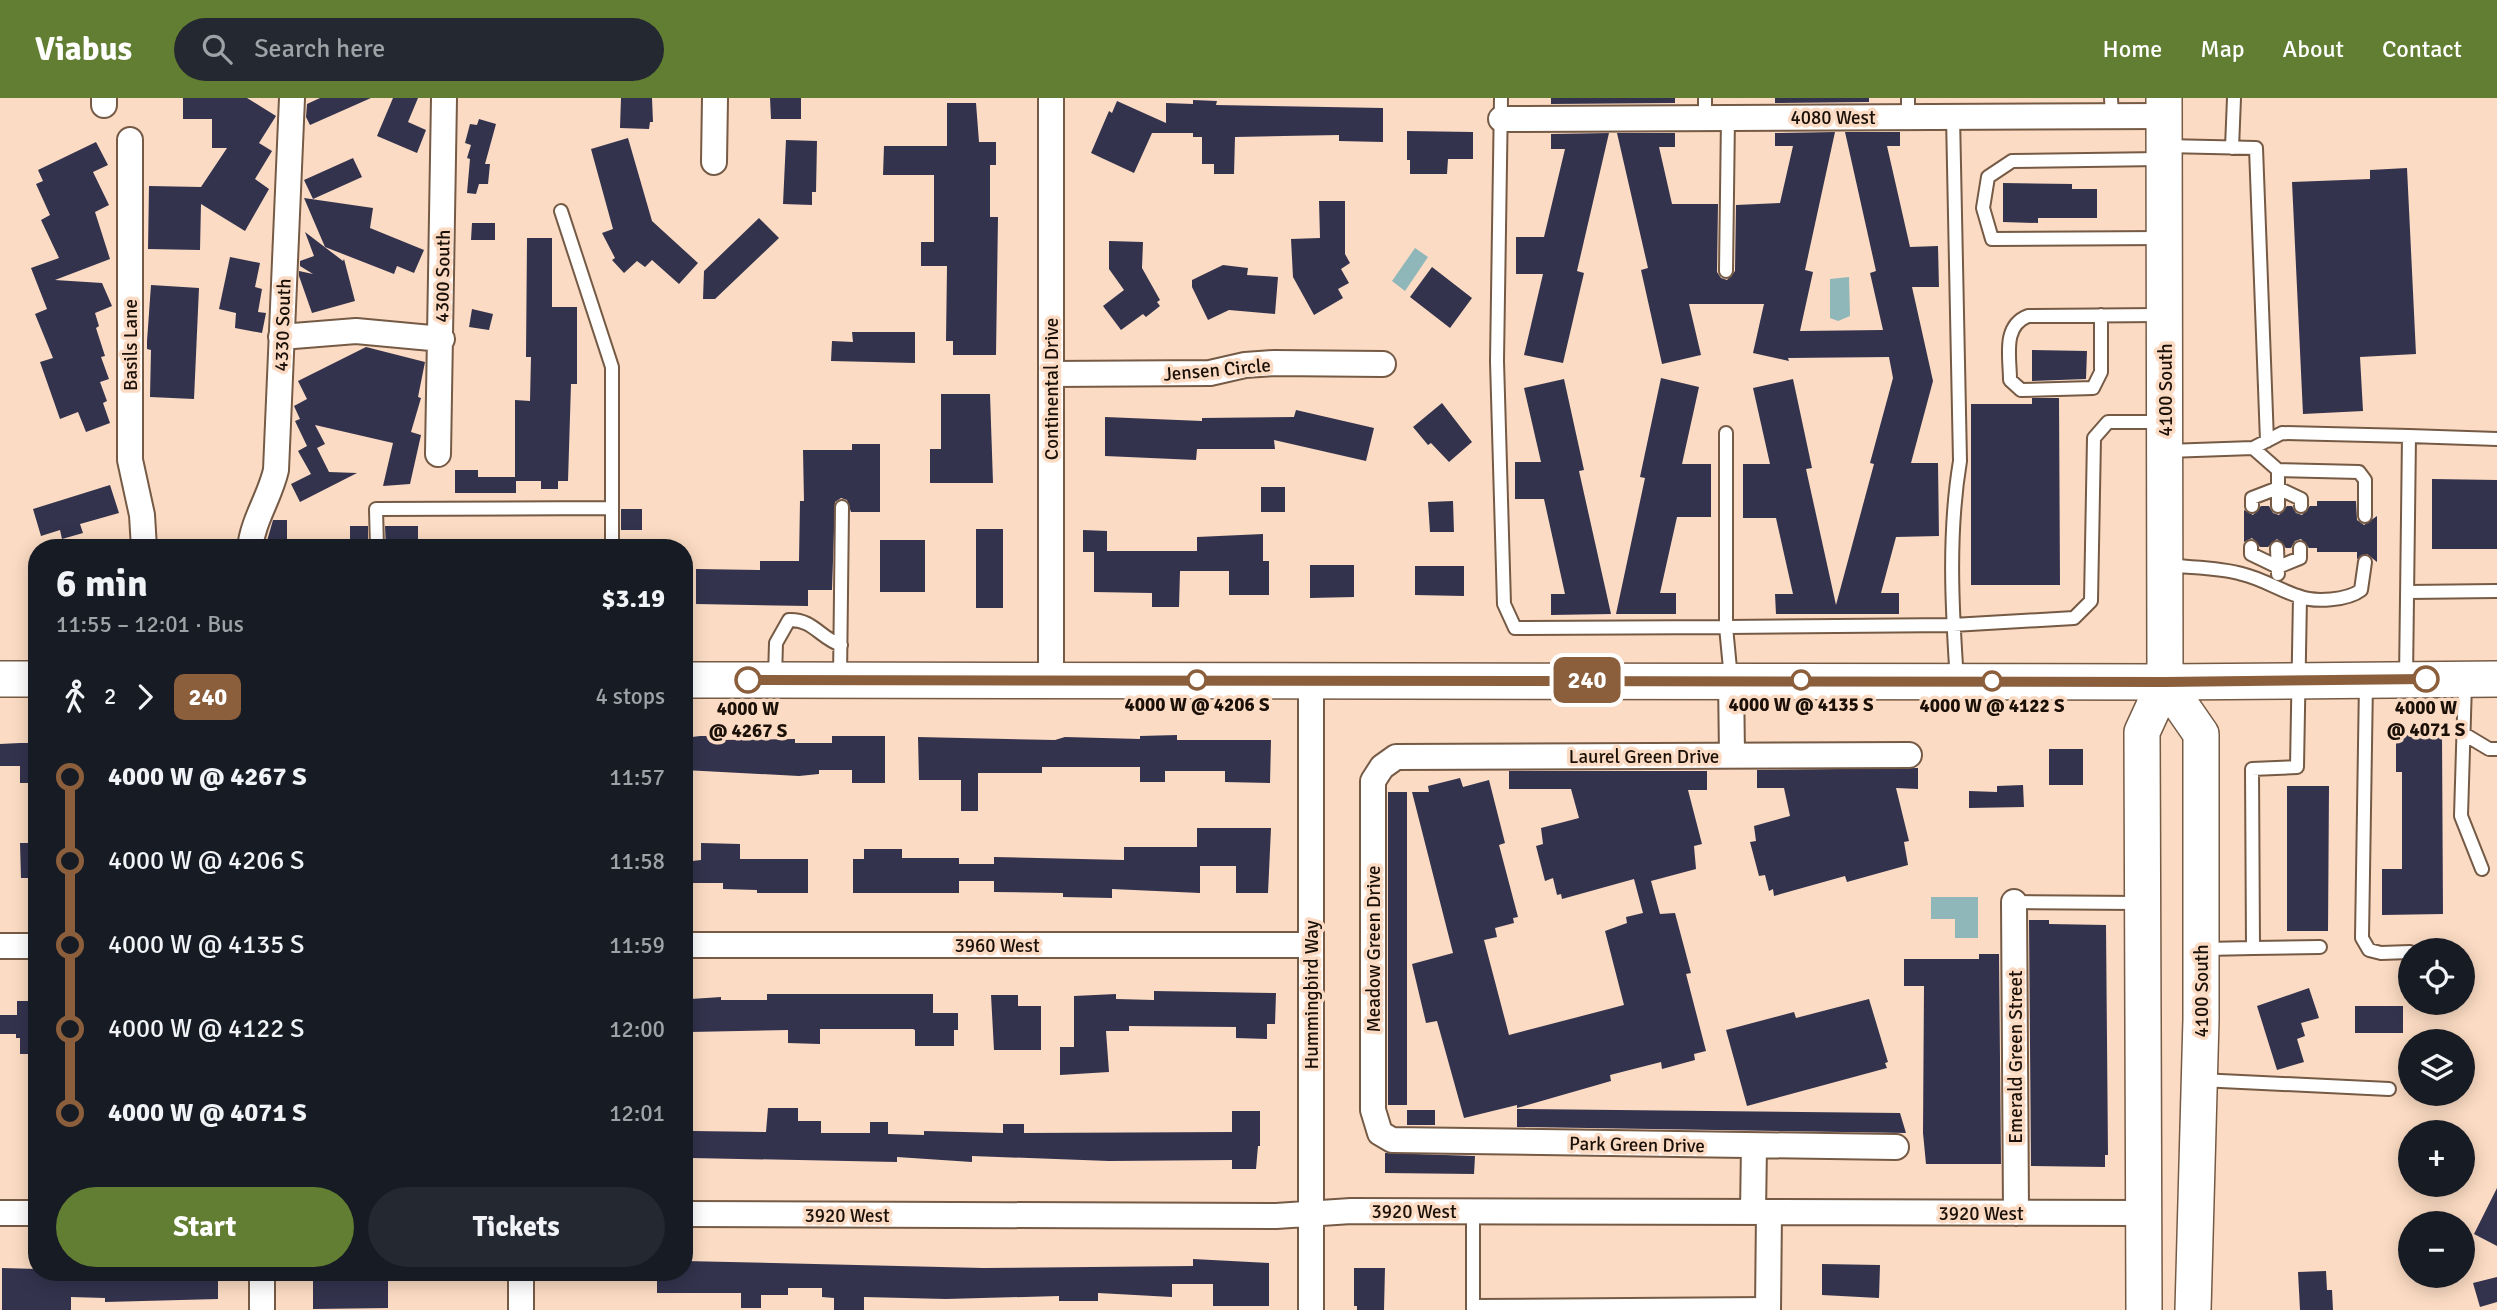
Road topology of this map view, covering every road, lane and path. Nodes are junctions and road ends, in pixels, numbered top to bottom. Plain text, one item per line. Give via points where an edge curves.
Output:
1 (292, 98) edge
2 (444, 98) edge
3 (715, 98) edge
4 (1051, 98) edge
5 (2234, 98) edge
6 (1908, 107) edge
7 (2112, 107) edge
8 (1501, 108) edge
9 (1713, 111) edge
10 (1953, 116) junction
11 (2164, 130) edge
12 (130, 140) dead end
13 (2232, 148) junction
14 (714, 162) dead end
15 (561, 211) dead end
16 (2165, 238) junction
17 (1726, 271) dead end
18 (2101, 315) junction
19 (2165, 315) junction
20 (281, 337) junction
21 (442, 340) junction
22 (1383, 364) dead end
23 (1051, 374) junction
24 (1726, 433) dead end
25 (2165, 436) junction
26 (2409, 436) junction
27 (2497, 439) edge
28 (2267, 441) junction
29 (2253, 448) junction
30 (438, 454) dead end
31 (2278, 470) junction
32 (2278, 488) junction
33 (842, 506) dead end
34 (2252, 506) dead end
35 (2278, 506) dead end
36 (2301, 506) dead end
37 (612, 508) junction
38 (2365, 516) dead end
39 (143, 539) edge
40 (251, 539) edge
41 (377, 539) edge
42 (612, 539) edge
43 (2251, 547) dead end
44 (2277, 548) dead end
45 (2300, 548) dead end
46 (2365, 562) dead end
47 (2165, 565) junction
48 (2278, 567) junction
49 (2277, 585) junction
50 (2497, 591) edge
51 (2407, 592) junction
52 (2300, 597) junction
53 (1953, 625) junction
54 (1726, 627) junction
55 (841, 645) junction
56 (0, 679) edge
57 (28, 679) edge
58 (1731, 679) junction
59 (2481, 679) edge
60 (693, 680) edge
61 (775, 680) junction
62 (840, 680) junction
63 (1051, 680) junction
64 (1311, 680) junction
65 (2367, 680) junction
66 (2406, 680) junction
67 (1957, 681) junction
68 (2300, 681) junction
69 (2165, 682) junction
70 (2464, 734) junction
71 (2497, 749) edge
72 (1732, 755) junction
73 (1909, 755) dead end
74 (1382, 767) joint
75 (2482, 869) dead end
76 (2014, 902) joint
77 (2143, 903) junction
78 (693, 945) edge
79 (1310, 945) junction
80 (0, 946) edge
81 (28, 946) edge
82 (2320, 947) dead end
83 (2253, 948) junction
84 (2201, 949) junction
85 (2398, 952) edge
86 (2143, 978) junction
87 (2200, 1080) junction
88 (2389, 1089) dead end
89 (1380, 1133) joint
90 (1754, 1146) junction
91 (1896, 1147) dead end
92 (1473, 1211) junction
93 (1761, 1212) junction
94 (0, 1213) edge
95 (28, 1213) edge
96 (2015, 1213) junction
97 (2144, 1213) junction
98 (693, 1214) edge
99 (1311, 1214) junction
100 (262, 1281) edge
101 (521, 1281) edge
102 (1768, 1307) edge
103 (1473, 1308) edge
104 (262, 1310) edge
105 (521, 1310) edge
106 (1311, 1310) edge
107 (2144, 1310) edge
108 (2167, 1310) edge
109 (2193, 1310) edge

1 - 20 street, 4330 South
2 - 21 street, 4300 South
3 - 14 street
4 - 23 street, Continental Drive
5 - 13 lane
6 - 9 street, 4080 West
6 - 10 street, 4080 West
7 - 10 street, 4080 West
7 - 11 street, 4080 West
8 - 9 street, 4080 West
8 - 54 lane via 1498,388 1504,604 1515,628
9 - 17 lane
10 - 53 lane via 1960,461 1953,500
11 - 13 lane
11 - 16 main road, 4100 South
11 - 16 lane via 2012,161 1988,177 1983,208 1992,239
12 - 39 street, Basils Lane via 130,460
13 - 28 lane via 2256,148
15 - 37 lane via 612,367
16 - 19 main road, 4100 South
18 - 18 lane via 2017,320 2009,333 2010,380 2021,390 2093,388 2101,372
18 - 19 lane
19 - 25 main road, 4100 South
20 - 21 street via 356,331
20 - 40 street, 4330 South via 276,470
21 - 30 street, 4300 South
22 - 23 street, Jensen Circle via 1274,363 1210,373
23 - 63 street, Continental Drive
24 - 54 lane
25 - 29 lane
25 - 47 main road, 4100 South
25 - 53 lane via 2108,422 2094,438 2091,601 2074,618
26 - 27 lane
26 - 28 lane via 2282,433
26 - 51 lane
28 - 29 lane
29 - 31 lane
31 - 32 lane
31 - 38 lane via 2359,472 2365,480
32 - 34 lane via 2252,498
32 - 35 lane
32 - 36 lane via 2301,499
33 - 55 lane
37 - 41 lane via 376,509
37 - 42 lane
43 - 48 lane via 2251,554
44 - 48 lane
45 - 48 lane via 2300,558
46 - 52 lane via 2361,590 2352,597
47 - 49 lane via 2241,573
47 - 69 main road, 4100 South
48 - 49 lane
49 - 52 lane
50 - 51 lane
51 - 66 lane
52 - 68 lane
53 - 54 lane
53 - 67 lane
54 - 58 lane
55 - 61 lane via 827,641 813,625 789,620 776,643
55 - 62 lane
56 - 57 main road
58 - 64 main road
58 - 67 main road
58 - 72 street
59 - 66 main road
59 - 70 lane
60 - 61 main road
61 - 62 main road
62 - 63 main road
63 - 64 main road
64 - 79 street, Hummingbird Way
65 - 66 main road
65 - 68 main road
65 - 85 lane via 2362,938 2369,950
67 - 69 main road
68 - 69 main road
68 - 83 lane via 2297,767 2252,769
69 - 77 main road, 4100 South via 2142,732
69 - 84 main road, 4100 South via 2201,734
70 - 71 lane via 2488,749
70 - 75 lane via 2461,816
72 - 73 street, Laurel Green Drive
72 - 74 street, Laurel Green Drive via 1396,757
74 - 89 street, Meadow Green Drive via 1373,780 1373,1110
76 - 77 lane
76 - 96 street, Emerald Green Street
77 - 86 main road, 4100 South
78 - 79 street, 3960 West
79 - 99 street, Hummingbird Way
80 - 81 street
82 - 83 lane
83 - 84 lane
84 - 87 main road, 4100 South
86 - 97 main road, 4100 South
86 - 108 main road via 2166,1049
87 - 88 lane
87 - 109 main road, 4100 South
89 - 90 street, Park Green Drive via 1392,1140
90 - 91 street, Park Green Drive
90 - 93 street
92 - 93 street, 3920 West
92 - 99 street, 3920 West
92 - 103 lane
93 - 96 street, 3920 West
93 - 102 street
94 - 95 street
96 - 97 street, 3920 West
97 - 107 main road, 4100 South
98 - 99 street, 3920 West
99 - 106 street, Hummingbird Way
100 - 104 street
101 - 105 street
102 - 103 lane

